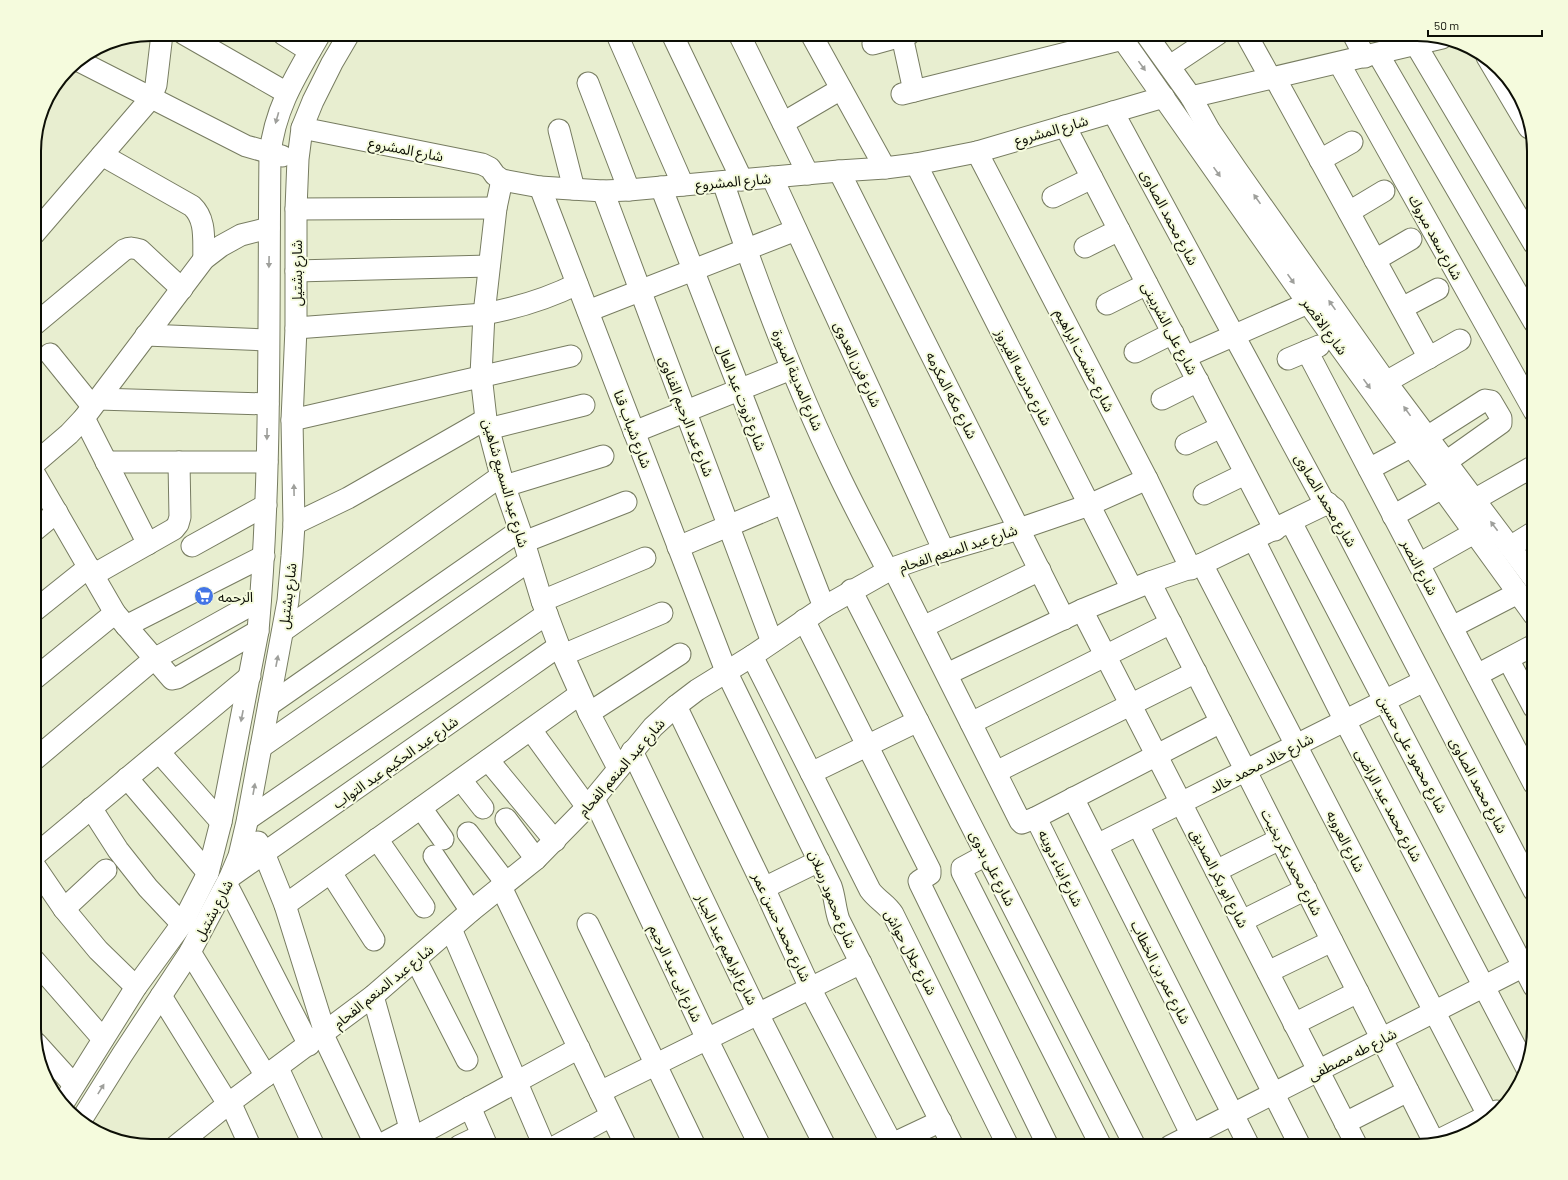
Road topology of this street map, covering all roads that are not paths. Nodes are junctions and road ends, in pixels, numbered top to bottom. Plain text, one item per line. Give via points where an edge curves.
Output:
1 (161, 41) edge
2 (196, 41) edge
3 (345, 41) edge
4 (620, 41) edge
5 (675, 41) edge
6 (742, 41) edge
7 (815, 41) edge
8 (884, 41) edge
9 (905, 41) edge
10 (1106, 41) edge
11 (1124, 41) edge
12 (1151, 41) edge
13 (1208, 41) edge
14 (1250, 41) edge
15 (1359, 41) edge
16 (1421, 41) edge
17 (315, 42) edge
18 (1426, 42) edge
19 (873, 44) dead end
20 (1372, 55) junction
21 (1338, 63) junction
22 (84, 64) edge
23 (1170, 66) junction
24 (1273, 78) junction
25 (1500, 79) edge
26 (588, 83) dead end
27 (841, 89) junction
28 (287, 93) junction
29 (1164, 97) junction
30 (1191, 97) junction
31 (151, 98) junction
32 (1113, 112) junction
33 (1520, 112) edge
34 (783, 122) junction
35 (1065, 126) junction
36 (302, 128) junction
37 (559, 130) dead end
38 (1352, 142) dead end
39 (976, 152) junction
40 (270, 154) junction
41 (102, 156) junction
42 (298, 159) junction
43 (1320, 160) junction
44 (916, 164) junction
45 (885, 168) junction
46 (839, 171) junction
47 (808, 174) junction
48 (772, 177) junction
49 (1092, 178) junction
50 (502, 180) junction
51 (732, 181) junction
52 (683, 185) junction
53 (540, 187) junction
54 (660, 187) junction
55 (574, 189) junction
56 (629, 190) junction
57 (603, 191) junction
58 (1384, 191) dead end
59 (1053, 197) dead end
60 (496, 208) junction
61 (296, 209) junction
62 (1349, 212) junction
63 (41, 226) edge
64 (269, 228) junction
65 (796, 230) junction
66 (1119, 230) junction
67 (1527, 231) edge
68 (1411, 239) dead end
69 (1084, 247) dead end
70 (746, 249) junction
71 (204, 259) junction
72 (1375, 260) junction
73 (489, 266) junction
74 (693, 270) junction
75 (296, 271) junction
76 (577, 284) junction
77 (1147, 284) junction
78 (182, 288) junction
79 (1438, 289) dead end
80 (640, 290) junction
81 (1308, 303) junction
82 (1106, 304) dead end
83 (1402, 308) junction
84 (1527, 310) edge
85 (588, 311) junction
86 (484, 314) junction
87 (41, 319) edge
88 (296, 328) junction
89 (1173, 333) junction
90 (146, 335) junction
91 (1234, 336) junction
92 (1334, 339) junction
93 (268, 340) junction
94 (1460, 340) dead end
95 (1135, 352) dead end
96 (50, 354) dead end
97 (571, 356) dead end
98 (1185, 357) junction
99 (1429, 358) junction
100 (791, 369) junction
101 (481, 375) junction
102 (1198, 381) junction
103 (1386, 382) junction
104 (739, 390) junction
105 (1162, 399) dead end
106 (1527, 399) edge
107 (268, 404) junction
108 (584, 405) dead end
109 (91, 408) junction
110 (686, 412) junction
111 (292, 420) junction
112 (487, 424) junction
113 (1222, 427) junction
114 (634, 432) junction
115 (1419, 442) junction
116 (1186, 444) dead end
117 (603, 456) dead end
118 (41, 458) edge
119 (106, 462) junction
120 (179, 462) junction
121 (267, 462) junction
122 (1446, 462) junction
123 (1369, 469) junction
124 (1527, 470) edge
125 (1245, 474) junction
126 (1147, 479) junction
127 (503, 481) junction
128 (41, 485) edge
129 (1442, 488) junction
130 (1204, 494) dead end
131 (1474, 500) junction
132 (626, 502) dead end
133 (783, 503) junction
134 (1328, 503) junction
135 (266, 505) junction
136 (1090, 505) junction
137 (57, 512) junction
138 (1393, 516) junction
139 (294, 524) junction
140 (41, 525) edge
141 (729, 526) junction
142 (1283, 526) junction
143 (1019, 529) junction
144 (1474, 532) junction
145 (1527, 537) edge
146 (1254, 540) junction
147 (148, 544) junction
148 (524, 545) junction
149 (192, 546) dead end
150 (678, 547) junction
151 (1510, 548) junction
152 (944, 551) junction
153 (264, 556) junction
154 (645, 558) dead end
155 (1419, 564) junction
156 (1197, 566) junction
157 (891, 570) junction
158 (1040, 570) junction
159 (1527, 570) edge
160 (91, 571) junction
161 (1141, 585) junction
162 (851, 590) junction
163 (260, 600) junction
164 (1527, 602) edge
165 (41, 606) edge
166 (1527, 606) edge
167 (824, 607) junction
168 (544, 608) junction
169 (662, 613) dead end
170 (1073, 615) junction
171 (120, 619) junction
172 (804, 620) junction
173 (1171, 623) junction
174 (923, 627) junction
175 (1452, 627) junction
176 (258, 631) junction
177 (283, 631) junction
178 (772, 642) junction
179 (1527, 649) edge
180 (561, 651) junction
181 (680, 654) dead end
182 (752, 656) junction
183 (1106, 656) junction
184 (154, 659) junction
185 (1508, 659) junction
186 (726, 671) junction
187 (1196, 672) junction
188 (41, 674) edge
189 (947, 674) junction
190 (1477, 675) junction
191 (250, 676) junction
192 (1424, 681) junction
193 (580, 694) junction
194 (1527, 695) edge
195 (1384, 701) junction
196 (269, 705) junction
197 (1131, 705) junction
198 (676, 706) junction
199 (589, 713) junction
200 (1345, 720) junction
201 (918, 721) junction
202 (1221, 722) junction
203 (971, 723) junction
204 (531, 730) junction
205 (1296, 745) junction
206 (868, 746) junction
207 (261, 747) junction
208 (632, 751) junction
209 (159, 752) junction
210 (41, 754) edge
211 (1157, 755) junction
212 (488, 760) junction
213 (618, 768) junction
214 (1246, 770) junction
215 (1527, 771) edge
216 (996, 772) junction
217 (811, 773) junction
218 (127, 778) junction
219 (461, 780) junction
220 (1073, 798) junction
221 (591, 803) junction
222 (1181, 803) junction
223 (91, 808) junction
224 (421, 808) junction
225 (483, 808) dead end
226 (1035, 818) junction
227 (506, 819) dead end
228 (248, 821) junction
229 (221, 822) junction
230 (1138, 825) junction
231 (468, 833) dead end
232 (377, 839) junction
233 (1280, 839) junction
234 (555, 841) junction
235 (1097, 845) junction
236 (41, 850) edge
237 (264, 853) junction
238 (986, 855) junction
239 (536, 859) junction
240 (819, 861) junction
241 (106, 870) dead end
242 (1216, 871) junction
243 (208, 873) junction
244 (331, 873) junction
245 (41, 875) edge
246 (1527, 878) edge
247 (229, 881) junction
248 (503, 885) junction
249 (764, 888) junction
250 (1306, 889) junction
251 (285, 905) junction
252 (424, 907) dead end
253 (64, 909) junction
254 (471, 911) junction
255 (1242, 921) junction
256 (182, 924) junction
257 (588, 924) dead end
258 (451, 929) junction
259 (374, 940) dead end
260 (1332, 941) junction
261 (190, 952) junction
262 (416, 960) junction
263 (1527, 960) edge
264 (861, 963) junction
265 (1527, 965) edge
266 (41, 968) edge
267 (1268, 972) junction
268 (136, 987) junction
269 (1484, 987) junction
270 (810, 988) junction
271 (1358, 992) junction
272 (161, 996) junction
273 (373, 996) junction
274 (1434, 1012) junction
275 (758, 1014) junction
276 (1294, 1024) junction
277 (319, 1037) junction
278 (1382, 1038) junction
279 (104, 1039) junction
280 (707, 1039) junction
281 (579, 1048) junction
282 (44, 1056) edge
283 (467, 1060) dead end
284 (1522, 1060) edge
285 (655, 1064) junction
286 (1319, 1071) junction
287 (272, 1072) junction
288 (517, 1083) junction
289 (1408, 1091) junction
290 (600, 1092) junction
291 (1274, 1093) junction
292 (69, 1094) edge
293 (229, 1103) junction
294 (470, 1108) junction
295 (1489, 1112) edge
296 (1233, 1114) junction
297 (84, 1116) edge
298 (612, 1116) junction
299 (941, 1121) junction
300 (1346, 1123) junction
301 (1470, 1125) edge
302 (1461, 1130) edge
303 (412, 1138) edge
304 (1434, 1138) edge
305 (188, 1139) edge
306 (247, 1139) edge
307 (310, 1139) edge
308 (373, 1139) edge
309 (485, 1139) edge
310 (550, 1139) edge
311 (568, 1139) edge
312 (623, 1139) edge
313 (692, 1139) edge
314 (757, 1139) edge
315 (821, 1139) edge
316 (888, 1139) edge
317 (904, 1139) edge
318 (950, 1139) edge
319 (1005, 1139) edge
320 (1045, 1139) edge
321 (1097, 1139) edge
322 (1131, 1139) edge
323 (1193, 1139) edge
324 (1197, 1139) edge
325 (1246, 1139) edge
326 (1297, 1139) edge
327 (1354, 1139) edge

1 - 31 street via 156,85
2 - 28 street
3 - 36 street, شارع بشتيل via 316,94
4 - 52 street
5 - 51 street, شارع المدينة المنورة
6 - 34 street
7 - 27 street
8 - 19 street
9 - 10 street via 908,92
11 -> 29 street, شارع الاقصر
12 - 23 street, شارع الاقصر
13 - 23 street
14 - 24 street
15 - 20 street
16 - 20 street
17 - 28 street, شارع بشتيل
18 - 67 street
20 - 21 street
20 - 84 street
21 - 24 street
21 - 106 street, شارع سعد مبروك
22 - 31 street
23 - 30 street, شارع الاقصر
24 - 30 street
24 - 43 street
25 - 33 street
26 - 56 street
27 - 34 street
27 - 45 street
28 -> 40 street, شارع بشتيل via 278,115
29 - 32 street, شارع المشروع
29 -> 81 street, شارع الاقصر
103 -> 30 street, شارع الاقصر via 1236,169
31 - 40 street via 246,146
31 - 41 street
32 - 35 street, شارع المشروع
32 - 91 street, شارع محمد الصاوى
34 - 47 street
35 - 39 street, شارع المشروع
35 - 49 street, شارع على الشربينى
36 - 42 street, شارع بشتيل
36 - 50 street, شارع المشروع via 482,164
37 - 55 street
38 - 43 street
39 - 44 street, شارع المشروع
39 - 126 street, شارع حشمت ابراهيم
40 - 42 street
40 - 64 street, شارع بشتيل
41 - 63 street
41 - 71 street via 197,211 203,224
42 - 61 street, شارع بشتيل
43 - 62 street
44 - 45 street, شارع المشروع
44 - 136 street, شارع مدرسه الفيروز
45 - 46 street, شارع المشروع
46 - 47 street, شارع المشروع
46 - 143 street, شارع مكه المكرمه
47 - 48 street, شارع المشروع
48 - 51 street, شارع المشروع
48 - 65 street, شارع فرن العدوى
49 - 59 street
49 - 66 street, شارع على الشربينى
50 - 53 street, شارع المشروع
50 - 60 street, شارع عبد السميع شاهين
51 - 52 street, شارع المشروع
51 - 70 street, شارع المدينة المنورة
52 - 54 street, شارع المشروع
53 - 55 street, شارع المشروع
53 - 76 street, شارع شباب قنا
54 - 56 street, شارع المشروع
54 - 74 street, شارع ثروت عبد العال
55 - 57 street, شارع المشروع
56 - 57 street, شارع المشروع
57 - 80 street, شارع عبد الرحيم القناوى
58 - 62 street
60 - 61 street
60 - 73 street, شارع عبد السميع شاهين
61 - 75 street, شارع بشتيل
62 - 72 street
64 - 71 street via 241,235
64 -> 93 street, شارع بشتيل
65 - 70 street
65 - 152 street, شارع فرن العدوى
66 - 69 street
66 - 77 street, شارع على الشربينى
68 - 72 street
70 - 74 street
70 - 100 street, شارع المدينة المنورة
71 - 78 street
72 - 83 street
73 - 75 street
73 - 86 street, شارع عبد السميع شاهين
74 - 80 street
74 - 104 street, شارع ثروت عبد العال
75 - 88 street, شارع بشتيل
76 - 85 street, شارع شباب قنا
76 - 86 street via 532,304
77 - 82 street
77 - 89 street, شارع على الشربينى
78 - 87 street via 140,250 128,248
78 - 90 street
79 - 83 street
80 - 85 street
80 - 110 street, شارع عبد الرحيم القناوى
81 - 91 street
81 - 92 street, شارع الاقصر
83 - 99 street
85 - 114 street, شارع شباب قنا
86 - 88 street
86 - 101 street, شارع عبد السميع شاهين
88 - 111 street, شارع بشتيل
89 - 95 street
89 - 98 street, شارع على الشربينى
90 - 93 street
90 - 109 street
91 - 98 street
91 - 134 street, شارع محمد الصاوى via 1324,500
92 -> 115 street, شارع الاقصر
92 - 123 street, شارع النصر via 1297,355
93 - 107 street, شارع بشتيل
94 - 99 street
96 - 109 street
97 - 101 street
98 - 102 street, شارع على الشربينى
99 - 103 street
100 - 104 street
100 - 157 street, شارع المدينة المنورة via 837,471
101 - 111 street
101 - 112 street, شارع عبد السميع شاهين
102 - 105 street
102 - 113 street, شارع على الشربينى
115 -> 103 street, شارع الاقصر
104 - 110 street
104 - 133 street, شارع ثروت عبد العال
107 - 109 street
107 -> 121 street, شارع بشتيل
108 - 112 street
109 - 118 street via 69,434
109 - 119 street
110 - 114 street
110 - 141 street, شارع عبد الرحيم القناوى
139 -> 111 street, شارع بشتيل
112 - 127 street, شارع عبد السميع شاهين
112 - 139 street
113 - 116 street
113 - 125 street, شارع على الشربينى
114 - 150 street, شارع شباب قنا
115 - 122 street, شارع الاقصر
115 - 122 street via 1485,400 1491,401 1501,418 1501,423
115 - 123 street
115 - 129 street, شارع الاقصر
117 - 127 street
119 - 120 street
119 - 147 street
120 - 121 street
120 - 147 street via 178,524
121 - 135 street, شارع بشتيل
122 - 131 street, شارع الاقصر
123 - 138 street, شارع النصر
124 - 131 street
125 - 130 street
125 - 142 street, شارع على الشربينى
126 - 136 street, شارع عبد المنعم الفحام
126 - 156 street, شارع حشمت ابراهيم
127 - 148 street, شارع عبد السميع شاهين
127 - 177 street
128 - 137 street
129 - 138 street
129 - 144 street, شارع الاقصر
151 -> 131 street, شارع الاقصر
132 - 148 street
133 - 141 street
133 - 167 street, شارع ثروت عبد العال
134 - 142 street
134 - 192 street, شارع محمد الصاوى via 1335,510
135 - 149 street
135 - 153 street, شارع بشتيل
136 - 143 street, شارع عبد المنعم الفحام
136 - 161 street, شارع مدرسه الفيروز
137 - 140 street
137 - 160 street
138 - 155 street, شارع النصر
139 - 177 street, شارع بشتيل
141 - 150 street
141 - 178 street, شارع عبد الرحيم القناوى
142 - 146 street
142 - 195 street, شارع محمود على حسين
143 - 152 street, شارع عبد المنعم الفحام
143 - 158 street, شارع مكه المكرمه
144 - 155 street
144 - 164 street, شارع الاقصر
145 - 151 street
146 - 156 street
146 - 200 street, شارع محمد عبد الراضى
147 - 160 street
148 - 168 street, شارع عبد السميع شاهين
148 - 196 street
148 - 207 street
150 - 186 street, شارع شباب قنا
151 - 159 street, شارع الاقصر
152 - 157 street, شارع عبد المنعم الفحام
153 - 163 street, شارع بشتيل
153 - 171 street
154 - 168 street
155 - 175 street, شارع النصر
156 - 161 street
156 - 205 street, شارع العروبه
157 - 162 street, شارع عبد المنعم الفحام
157 - 174 street, شارع ابناء دوينه
158 - 170 street, شارع مكه المكرمه
158 - 174 street
160 - 165 street
160 - 171 street
161 - 170 street
161 - 173 street, شارع محمد بكر بخيت
162 - 167 street, شارع عبد المنعم الفحام
162 - 201 street, شارع على بدوى
163 - 176 street, شارع بشتيل
163 - 184 street
166 - 175 street
167 - 172 street, شارع عبد المنعم الفحام
168 - 180 street, شارع عبد السميع شاهين
168 - 228 street
169 - 180 street, شارع عبد الحكيم عبد التواب
170 - 183 street, شارع ابو بكر الصديق
170 - 189 street
171 - 184 street
171 - 188 street
172 - 178 street, شارع عبد المنعم الفحام
172 - 206 street
173 - 183 street
173 - 187 street, شارع محمد بكر بخيت
174 - 189 street, شارع ابناء دوينه
175 - 190 street, شارع النصر
176 - 184 street via 175,679
176 - 191 street, شارع بشتيل
196 -> 177 street, شارع بشتيل
178 - 182 street, شارع عبد المنعم الفحام
179 - 185 street
180 - 193 street, شارع عبد السميع شاهين
180 - 237 street, شارع عبد الحكيم عبد التواب
181 - 199 street
182 - 186 street, شارع عبد المنعم الفحام
182 - 217 street, شارع جلال حواش
183 - 197 street, شارع ابو بكر الصديق
183 - 203 street
184 - 210 street
185 - 190 street
185 - 194 street
186 - 198 street, شارع عبد المنعم الفحام
186 - 240 street, شارع محمود رسلان
187 - 197 street
187 - 202 street, شارع محمد بكر بخيت
189 - 203 street, شارع ابناء دوينه
190 - 215 street, شارع النصر
191 - 209 street
191 -> 229 street, شارع بشتيل
192 - 195 street, شارع خالد محمد خالد
192 - 246 street, شارع محمد الصاوى
193 - 199 street, شارع عبد السميع شاهين
193 - 204 street
195 - 200 street, شارع خالد محمد خالد
195 - 263 street, شارع محمود على حسين
196 - 207 street, شارع بشتيل
197 - 211 street, شارع ابو بكر الصديق
197 - 216 street
198 - 208 street, شارع عبد المنعم الفحام
198 - 249 street, شارع محمد حسن عمر
199 - 213 street, شارع عبد السميع شاهين
200 - 205 street, شارع خالد محمد خالد
200 - 269 street, شارع محمد عبد الراضى
201 - 206 street
201 - 238 street, شارع على بدوى
202 - 211 street
202 - 214 street, شارع محمد بكر بخيت
203 - 216 street, شارع ابناء دوينه
204 - 212 street
204 - 221 street, شارع ابى عبد الرحيم
205 - 214 street, شارع خالد محمد خالد
205 - 274 street, شارع العروبه
206 - 217 street
206 - 320 street via 930,870 930,874 919,881 920,884
228 -> 207 street, شارع بشتيل
208 - 213 street, شارع عبد المنعم الفحام
208 - 275 street, شارع ابراهيم عبد الجبار
209 - 218 street
209 - 229 street
211 - 220 street
211 - 222 street, شارع ابو بكر الصديق
212 - 219 street
212 - 234 street
213 - 221 street, شارع عبد المنعم الفحام
214 - 222 street, شارع خالد محمد خالد
214 - 233 street, شارع محمد بكر بخيت
216 - 226 street, شارع ابناء دوينه via 1020,821 1022,823
217 - 319 street, شارع جلال حواش via 870,890 875,897 889,906
218 - 223 street
218 - 243 street
219 - 224 street
219 - 225 street
220 - 226 street
220 - 235 street, شارع عمر بن الخطاب
221 - 234 street, شارع عبد المنعم الفحام
221 - 280 street, شارع ابى عبد الرحيم
222 - 230 street, شارع خالد محمد خالد
222 - 242 street, شارع ابو بكر الصديق
223 - 236 street
223 - 256 street via 135,872
224 - 232 street
224 - 254 street
226 - 323 street, شارع ابناء دوينه
227 - 239 street
228 - 237 street
228 - 247 street, شارع بشتيل
229 - 243 street, شارع بشتيل
230 - 235 street, شارع خالد محمد خالد
230 - 291 street
231 - 248 street
232 - 244 street
232 - 252 street
233 - 242 street
233 - 250 street, شارع محمد بكر بخيت
234 - 239 street, شارع عبد المنعم الفحام
235 - 296 street, شارع عمر بن الخطاب
237 - 247 street, شارع عبد الحكيم عبد التواب
237 - 251 street
238 - 321 street via 966,865 962,872
238 - 322 street, شارع على بدوى
239 - 248 street, شارع عبد المنعم الفحام
240 - 249 street
240 - 264 street, شارع محمود رسلان via 832,890 839,920
241 - 253 street
242 - 255 street, شارع ابو بكر الصديق
243 - 256 street, شارع بشتيل
244 - 251 street
244 - 259 street
245 - 253 street
247 - 261 street, شارع بشتيل
247 - 277 street
248 - 254 street, شارع عبد المنعم الفحام
248 - 281 street
249 - 270 street, شارع محمد حسن عمر
250 - 255 street
250 - 260 street, شارع محمد بكر بخيت
251 - 277 street
253 - 268 street via 98,950
254 - 258 street, شارع عبد المنعم الفحام
255 - 267 street, شارع ابو بكر الصديق
256 - 268 street, شارع بشتيل
257 - 285 street
258 - 262 street, شارع عبد المنعم الفحام
258 - 288 street
260 - 267 street
260 - 271 street, شارع محمد بكر بخيت
261 - 272 street, شارع بشتيل
261 - 287 street
262 - 273 street, شارع عبد المنعم الفحام
262 - 283 street
264 - 270 street
264 - 299 street, شارع محمود رسلان
265 - 269 street, شارع طه مصطفى
266 - 279 street
267 - 276 street, شارع ابو بكر الصديق
268 - 279 street, شارع بشتيل
269 - 274 street, شارع طه مصطفى
269 - 284 street, شارع محمد عبد الراضى
270 - 275 street
270 - 316 street, شارع محمد حسن عمر
271 - 276 street
271 - 278 street, شارع محمد بكر بخيت
272 - 293 street
297 -> 272 street, شارع بشتيل
273 - 277 street, شارع عبد المنعم الفحام
273 - 303 street
274 - 278 street, شارع طه مصطفى
274 - 295 street, شارع العروبه
275 - 280 street
275 - 315 street, شارع ابراهيم عبد الجبار
276 - 286 street, شارع ابو بكر الصديق
277 - 287 street, شارع عبد المنعم الفحام
277 - 308 street
278 - 286 street, شارع طه مصطفى
278 - 289 street, شارع محمد بكر بخيت
279 - 292 street, شارع بشتيل
280 - 285 street
280 - 314 street, شارع ابى عبد الرحيم
281 - 288 street
281 - 290 street
282 - 292 street
285 - 290 street
285 - 313 street
286 - 291 street, شارع طه مصطفى
286 - 300 street, شارع ابو بكر الصديق
287 - 293 street, شارع عبد المنعم الفحام
287 - 307 street
288 - 294 street
288 - 310 street
289 - 300 street
289 - 304 street, شارع محمد بكر بخيت
290 - 298 street
291 - 296 street, شارع طه مصطفى
291 - 326 street
293 - 305 street, شارع عبد المنعم الفحام
293 - 306 street
294 - 303 street
294 - 309 street
296 - 324 street, شارع طه مصطفى
296 - 325 street, شارع عمر بن الخطاب
298 - 311 street
298 - 312 street
299 - 317 street
299 - 318 street, شارع محمود رسلان
300 - 327 street, شارع ابو بكر الصديق
301 - 302 street

